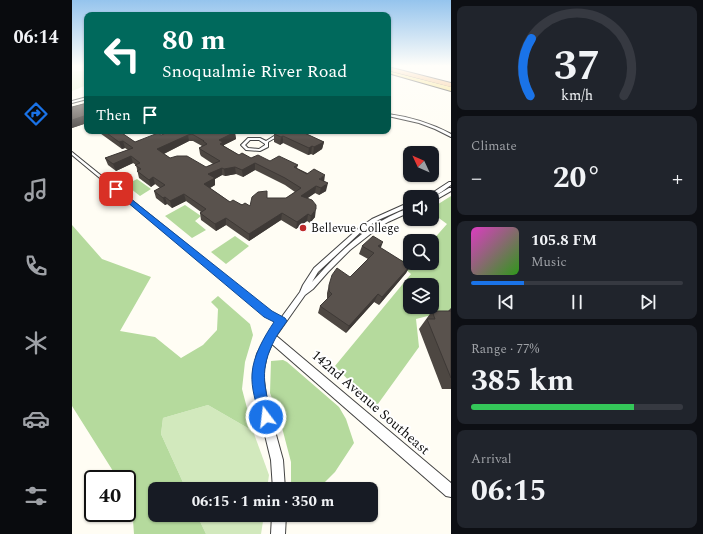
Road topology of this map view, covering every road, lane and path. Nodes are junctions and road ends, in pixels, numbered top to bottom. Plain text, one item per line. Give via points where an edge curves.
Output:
1 (84, 99) edge
2 (72, 102) edge
3 (391, 115) edge
4 (391, 115) edge
5 (451, 132) edge
6 (271, 134) edge
7 (280, 134) edge
8 (451, 136) edge
9 (260, 139) junction
10 (266, 142) junction
11 (72, 153) edge
12 (451, 183) edge
13 (451, 189) edge
14 (439, 191) edge
15 (439, 196) edge
16 (403, 207) edge
17 (403, 213) edge
18 (303, 294) junction
19 (281, 321) junction
20 (271, 337) junction
21 (279, 482) edge
22 (451, 491) edge
23 (279, 522) edge
24 (278, 534) edge

1 - 2 street
3 - 5 street via 425,121
4 - 8 street via 423,123
6 - 9 street
7 - 10 street
9 - 10 street
9 - 10 street via 246,141 243,145 249,150 260,150 267,146
11 - 19 street via 268,314
12 - 14 street
13 - 15 street
16 - 18 street via 361,229 316,270
17 - 18 street via 364,234
18 - 19 street
19 - 20 street
20 - 21 street via 262,354 258,374 262,402 277,460
20 - 22 street, 142nd Avenue Southeast
23 - 24 street

